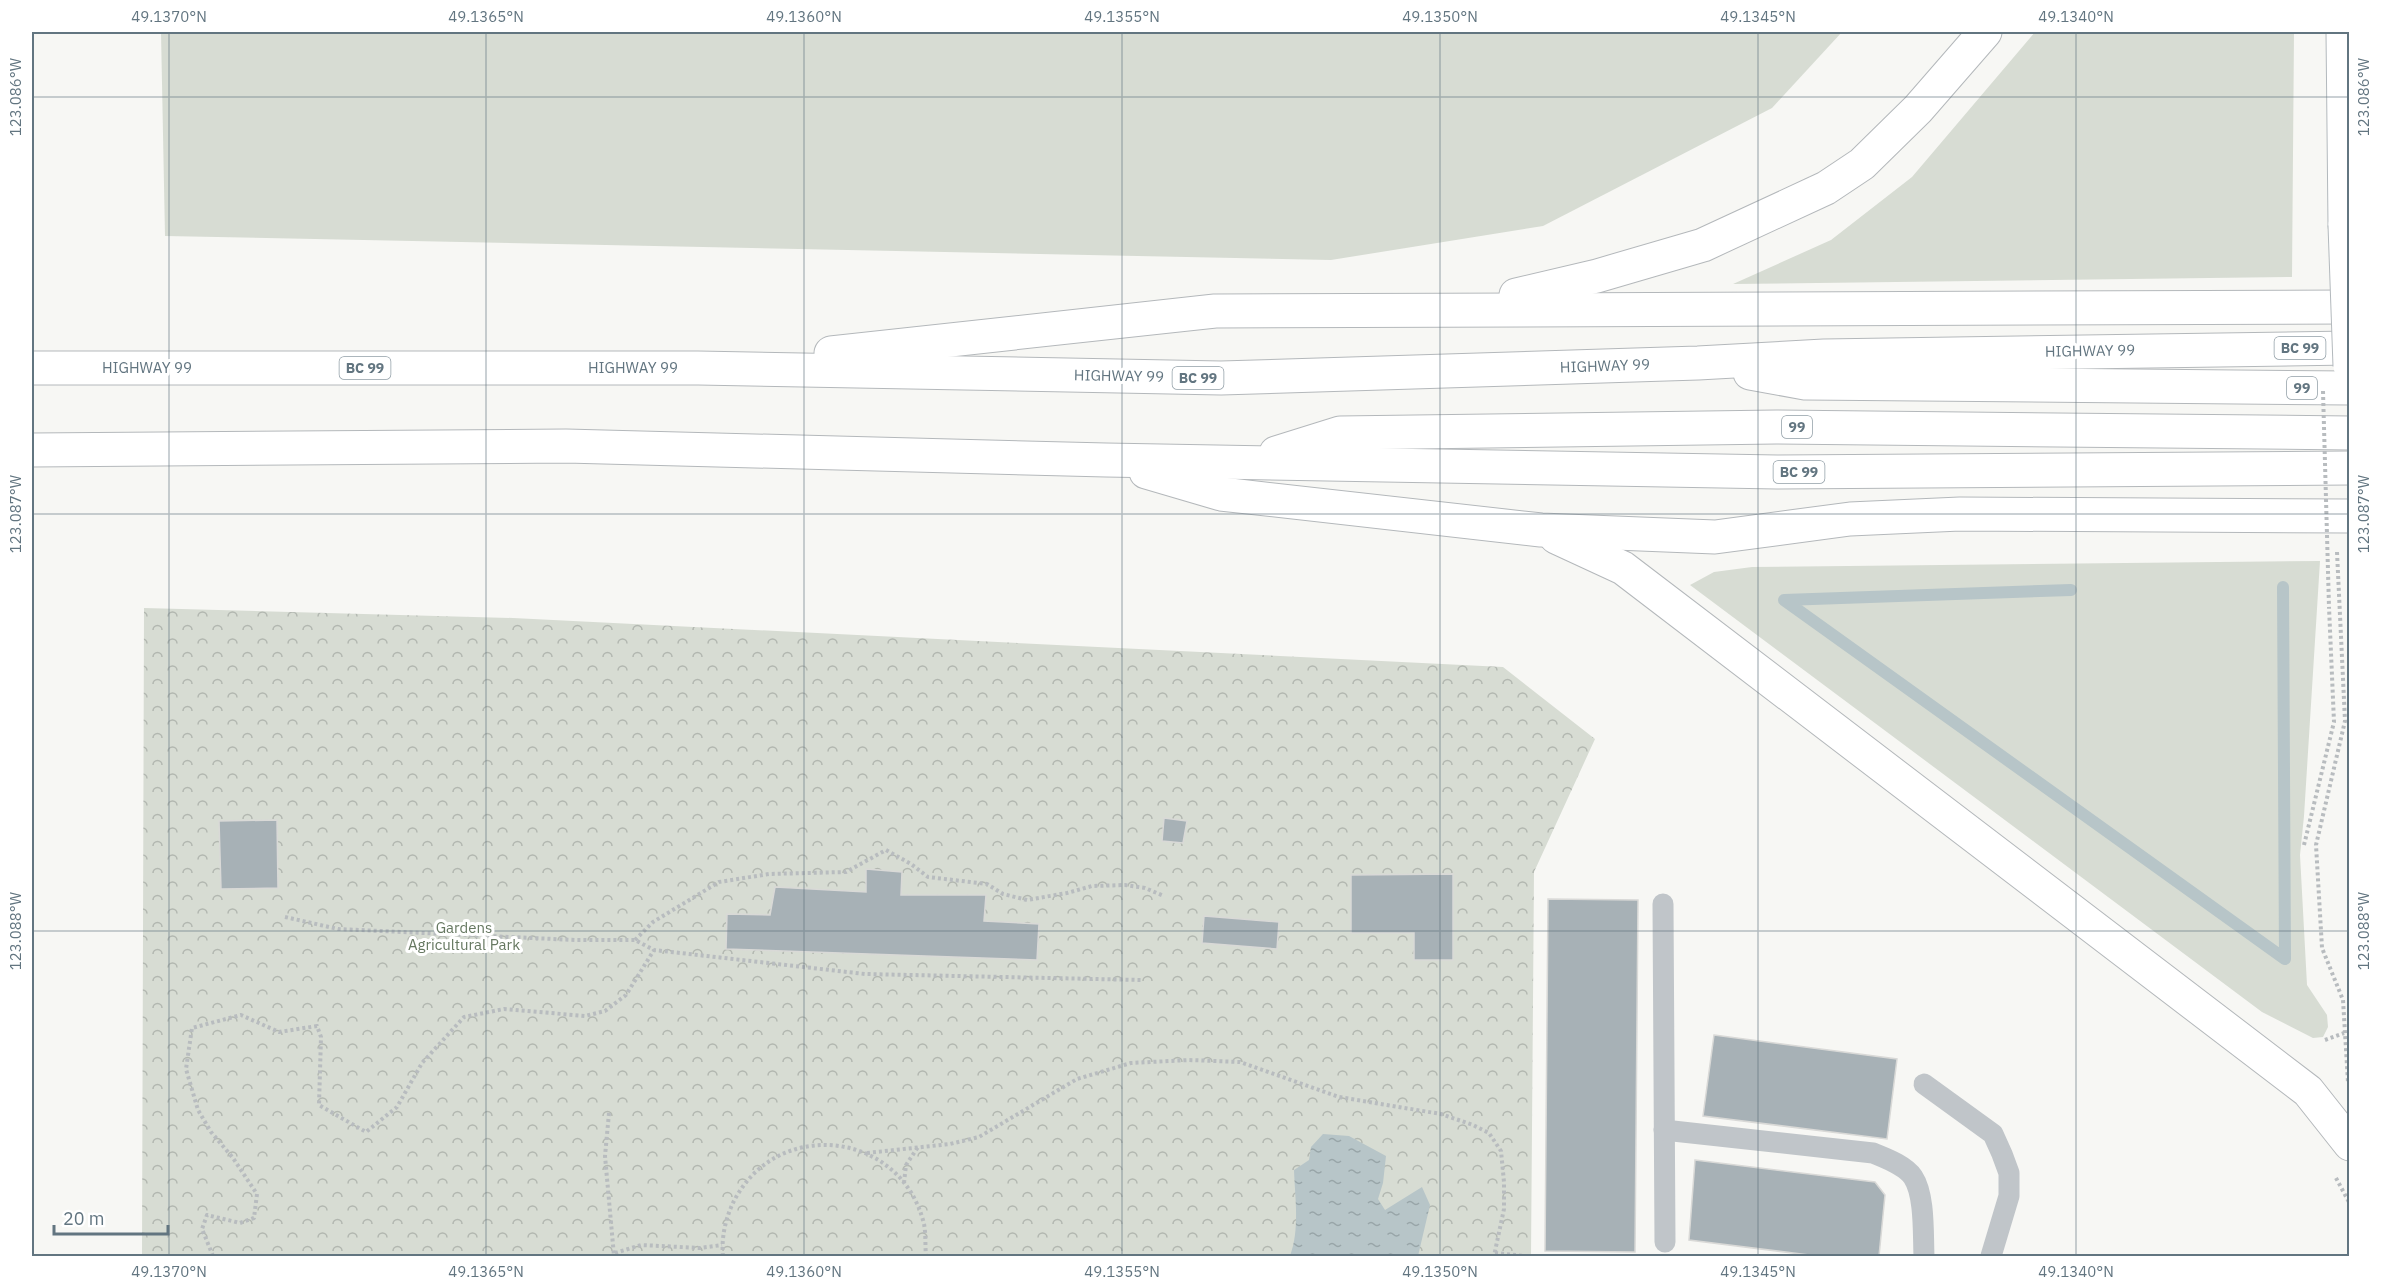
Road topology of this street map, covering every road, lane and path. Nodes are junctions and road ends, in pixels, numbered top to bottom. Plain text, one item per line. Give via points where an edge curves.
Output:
1 (1985, 32) edge
2 (2343, 32) edge
3 (2349, 307) edge
4 (1462, 308) junction
5 (2349, 348) edge
6 (1698, 363) junction
7 (32, 368) edge
8 (698, 368) junction
9 (2341, 378) edge
10 (2349, 433) edge
11 (32, 450) edge
12 (1106, 460) junction
13 (1249, 462) junction
14 (2349, 468) edge
15 (2349, 516) edge
16 (1541, 530) junction
17 (2338, 607) dead end
18 (2304, 845) dead end
19 (1164, 896) dead end
20 (1663, 904) dead end
21 (285, 918) dead end
22 (635, 940) junction
23 (654, 950) junction
24 (1141, 980) dead end
25 (2344, 1033) junction
26 (2325, 1040) dead end
27 (1924, 1084) dead end
28 (2307, 1091) junction
29 (2349, 1096) edge
30 (609, 1113) dead end
31 (1664, 1130) junction
32 (2349, 1144) edge
33 (918, 1147) junction
34 (867, 1153) junction
35 (2336, 1177) dead end
36 (904, 1183) junction
37 (2349, 1203) edge
38 (1665, 1242) dead end
39 (722, 1245) junction
40 (615, 1255) edge
41 (1495, 1255) edge
42 (1504, 1255) edge
43 (213, 1257) edge
44 (723, 1257) edge
45 (926, 1257) edge
46 (1525, 1257) edge
47 (1924, 1257) edge
48 (1991, 1257) edge

1 - 4 main road via 1918,109 1862,164 1826,188 1703,244 1597,276
2 - 9 main road, bridge via 2345,225
3 - 4 main road
4 - 8 main road via 1215,311
5 - 6 main road, HIGHWAY 99 / BC 99 via 1836,356
6 - 8 main road, HIGHWAY 99 / BC 99 via 1221,378
6 - 9 main road, 99 via 1804,383
7 - 8 main road, HIGHWAY 99 / BC 99
9 - 18 path, bridge via 2329,607 2334,722
10 - 13 main road, 99 via 1776,427 1340,433
11 - 12 main road, BC 99 via 566,446
12 - 13 main road, BC 99
12 - 16 main road via 1221,494
13 - 14 main road, BC 99 via 1777,472
15 - 16 main road via 1960,514 1850,519 1715,537
16 - 28 main road via 1623,568
17 - 25 path via 2345,721 2316,845 2322,948 2343,1000
19 - 22 path via 1145,888 1103,885 1027,900 987,884 928,877 886,850 846,872 769,874 719,882 653,922
20 - 31 lane
21 - 22 path via 338,929
22 - 23 path
23 - 24 path via 865,974
23 - 43 path via 626,995 605,1011 585,1016 504,1009 464,1017 422,1063 398,1107 366,1132 319,1105 321,1037 317,1026 279,1032 241,1015 192,1028 186,1069 198,1110 257,1194 254,1218 240,1223 207,1215 202,1229
25 - 26 path
25 - 29 path
27 - 48 lane via 1993,1134 2002,1154 2009,1173 2009,1196
28 - 29 main road
28 - 32 main road
30 - 40 path via 605,1156
31 - 38 lane
31 - 47 lane via 1873,1153 1894,1162 1913,1176 1920,1195
33 - 34 path
33 - 36 path via 906,1165
33 - 41 path via 979,1137 1077,1079 1131,1063 1240,1062 1339,1097 1441,1114 1489,1133 1501,1151 1504,1182 1504,1209
34 - 36 path
34 - 39 path via 834,1144 801,1147 770,1160 744,1182 728,1212
35 - 37 path
36 - 45 path via 924,1225
39 - 40 path via 641,1245
39 - 44 path
41 - 42 path
42 - 46 path

